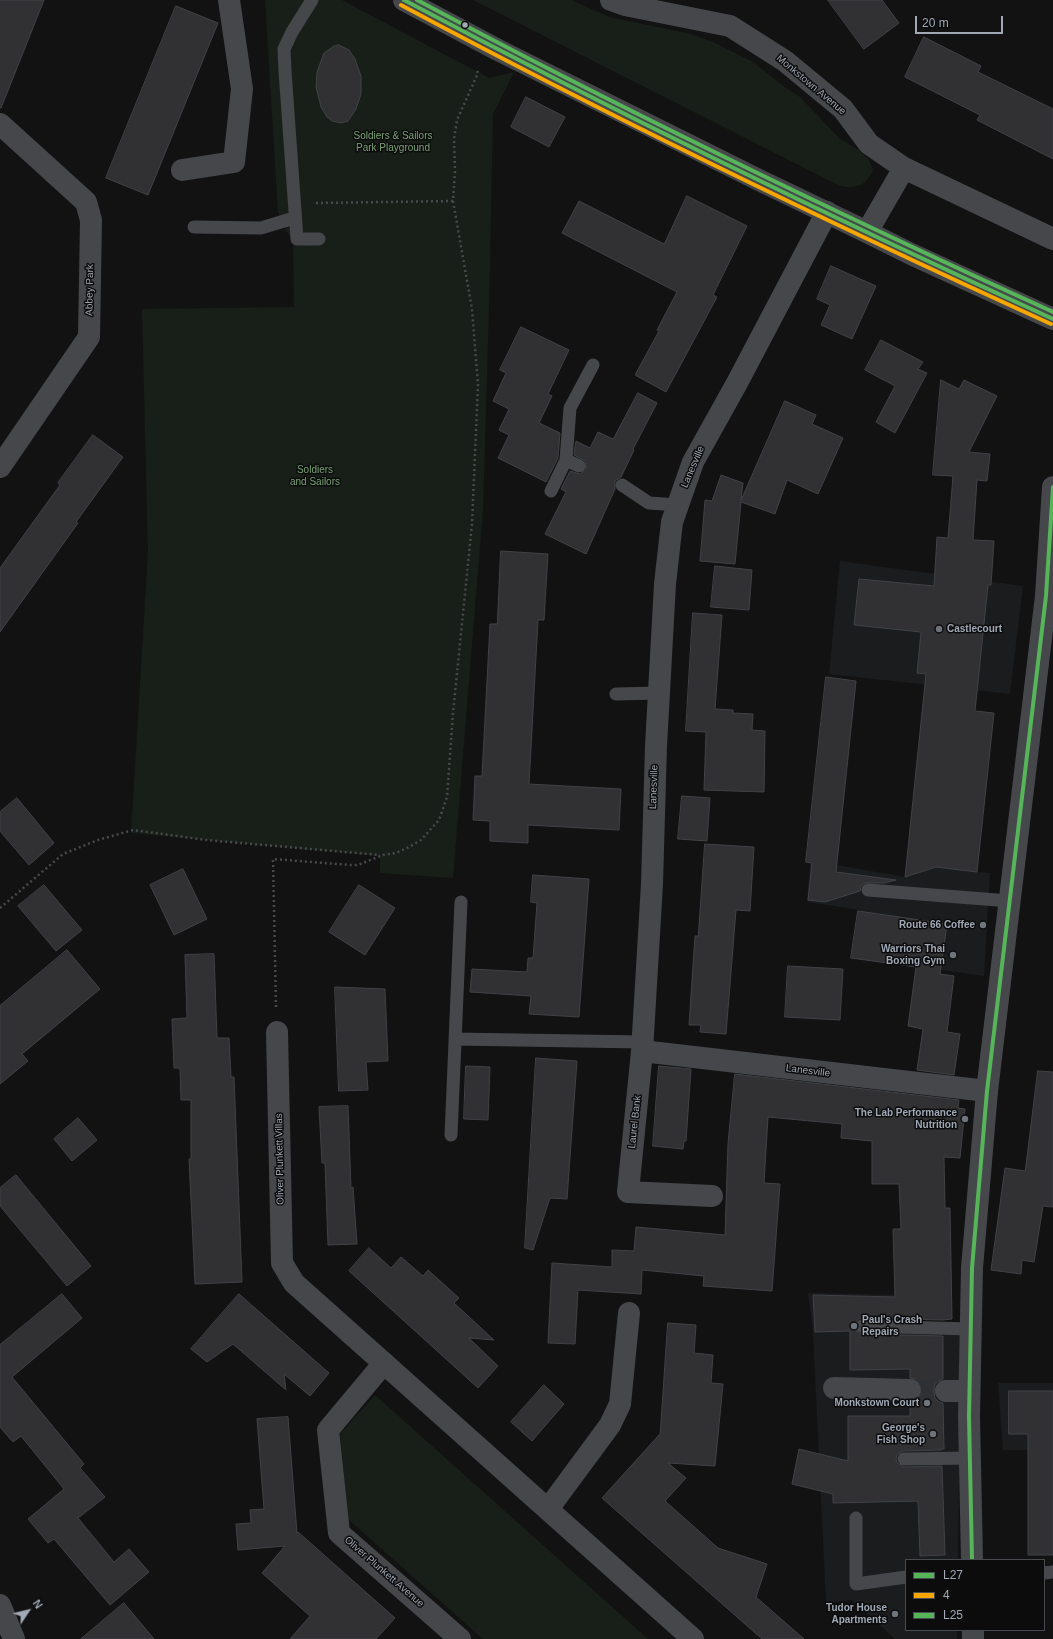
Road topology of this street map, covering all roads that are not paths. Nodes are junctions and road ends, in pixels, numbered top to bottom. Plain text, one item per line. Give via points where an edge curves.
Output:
1 (229, 0) edge
2 (312, 0) edge
3 (404, 0) edge
4 (611, 0) edge
5 (0, 124) edge
6 (904, 168) junction
7 (182, 170) dead end
8 (827, 212) junction
9 (294, 218) junction
10 (194, 227) dead end
11 (867, 232) junction
12 (319, 239) dead end
13 (1053, 239) edge
14 (1053, 319) edge
15 (593, 365) dead end
16 (566, 460) junction
17 (579, 466) dead end
18 (0, 467) edge
19 (622, 485) dead end
20 (1053, 486) edge
21 (551, 491) dead end
22 (678, 505) junction
23 (659, 693) junction
24 (616, 694) dead end
25 (868, 890) dead end
26 (1010, 901) junction
27 (461, 902) dead end
28 (277, 1032) road end
29 (455, 1039) junction
30 (642, 1047) junction
31 (987, 1091) junction
32 (451, 1135) dead end
33 (712, 1196) dead end
34 (629, 1313) dead end
35 (862, 1326) dead end
36 (971, 1330) junction
37 (384, 1363) junction
38 (834, 1388) dead end
39 (910, 1390) tunnel mouth
40 (946, 1391) tunnel mouth
41 (969, 1391) junction
42 (970, 1458) junction
43 (904, 1459) dead end
44 (548, 1509) junction
45 (856, 1518) dead end
46 (972, 1559) edge
47 (905, 1577) edge
48 (0, 1605) edge
49 (446, 1634) edge
50 (9, 1636) edge
51 (693, 1639) edge

1 - 7 street via 242,89 234,162
2 - 9 lane via 284,50
3 - 8 street via 505,54
4 - 6 street, Monkstown Avenue via 730,26 785,61 843,109 869,144
5 - 18 street, Abbey Park via 86,202 91,220 89,337
6 - 11 street
6 - 13 street, Monkstown Avenue
8 - 11 street
8 - 22 street, Lanesville via 693,462
9 - 10 lane via 261,228
9 - 12 lane via 297,239
11 - 14 street
15 - 16 lane via 570,408
16 - 17 lane
16 - 21 lane
19 - 22 lane via 649,503
20 - 26 street via 1046,596
22 - 23 street, Lanesville via 672,522 665,584
23 - 24 lane
23 - 30 street, Lanesville via 652,884
25 - 26 lane
26 - 31 street
27 - 29 lane
28 - 37 street, Oliver Plunkett Villas via 282,1263 294,1283
29 - 30 lane
29 - 32 lane
30 - 31 street, Lanesville
30 - 33 street, Laurel Bank via 628,1192
31 - 36 street via 972,1268
34 - 44 street via 620,1404 610,1425
35 - 36 lane
36 - 41 street
37 - 44 street
37 - 49 street, Oliver Plunkett Avenue via 328,1430 340,1532
38 - 39 street
40 - 41 street
41 - 42 street
42 - 43 lane
42 - 46 street
44 - 51 street
45 - 47 lane via 856,1584
48 - 50 street

